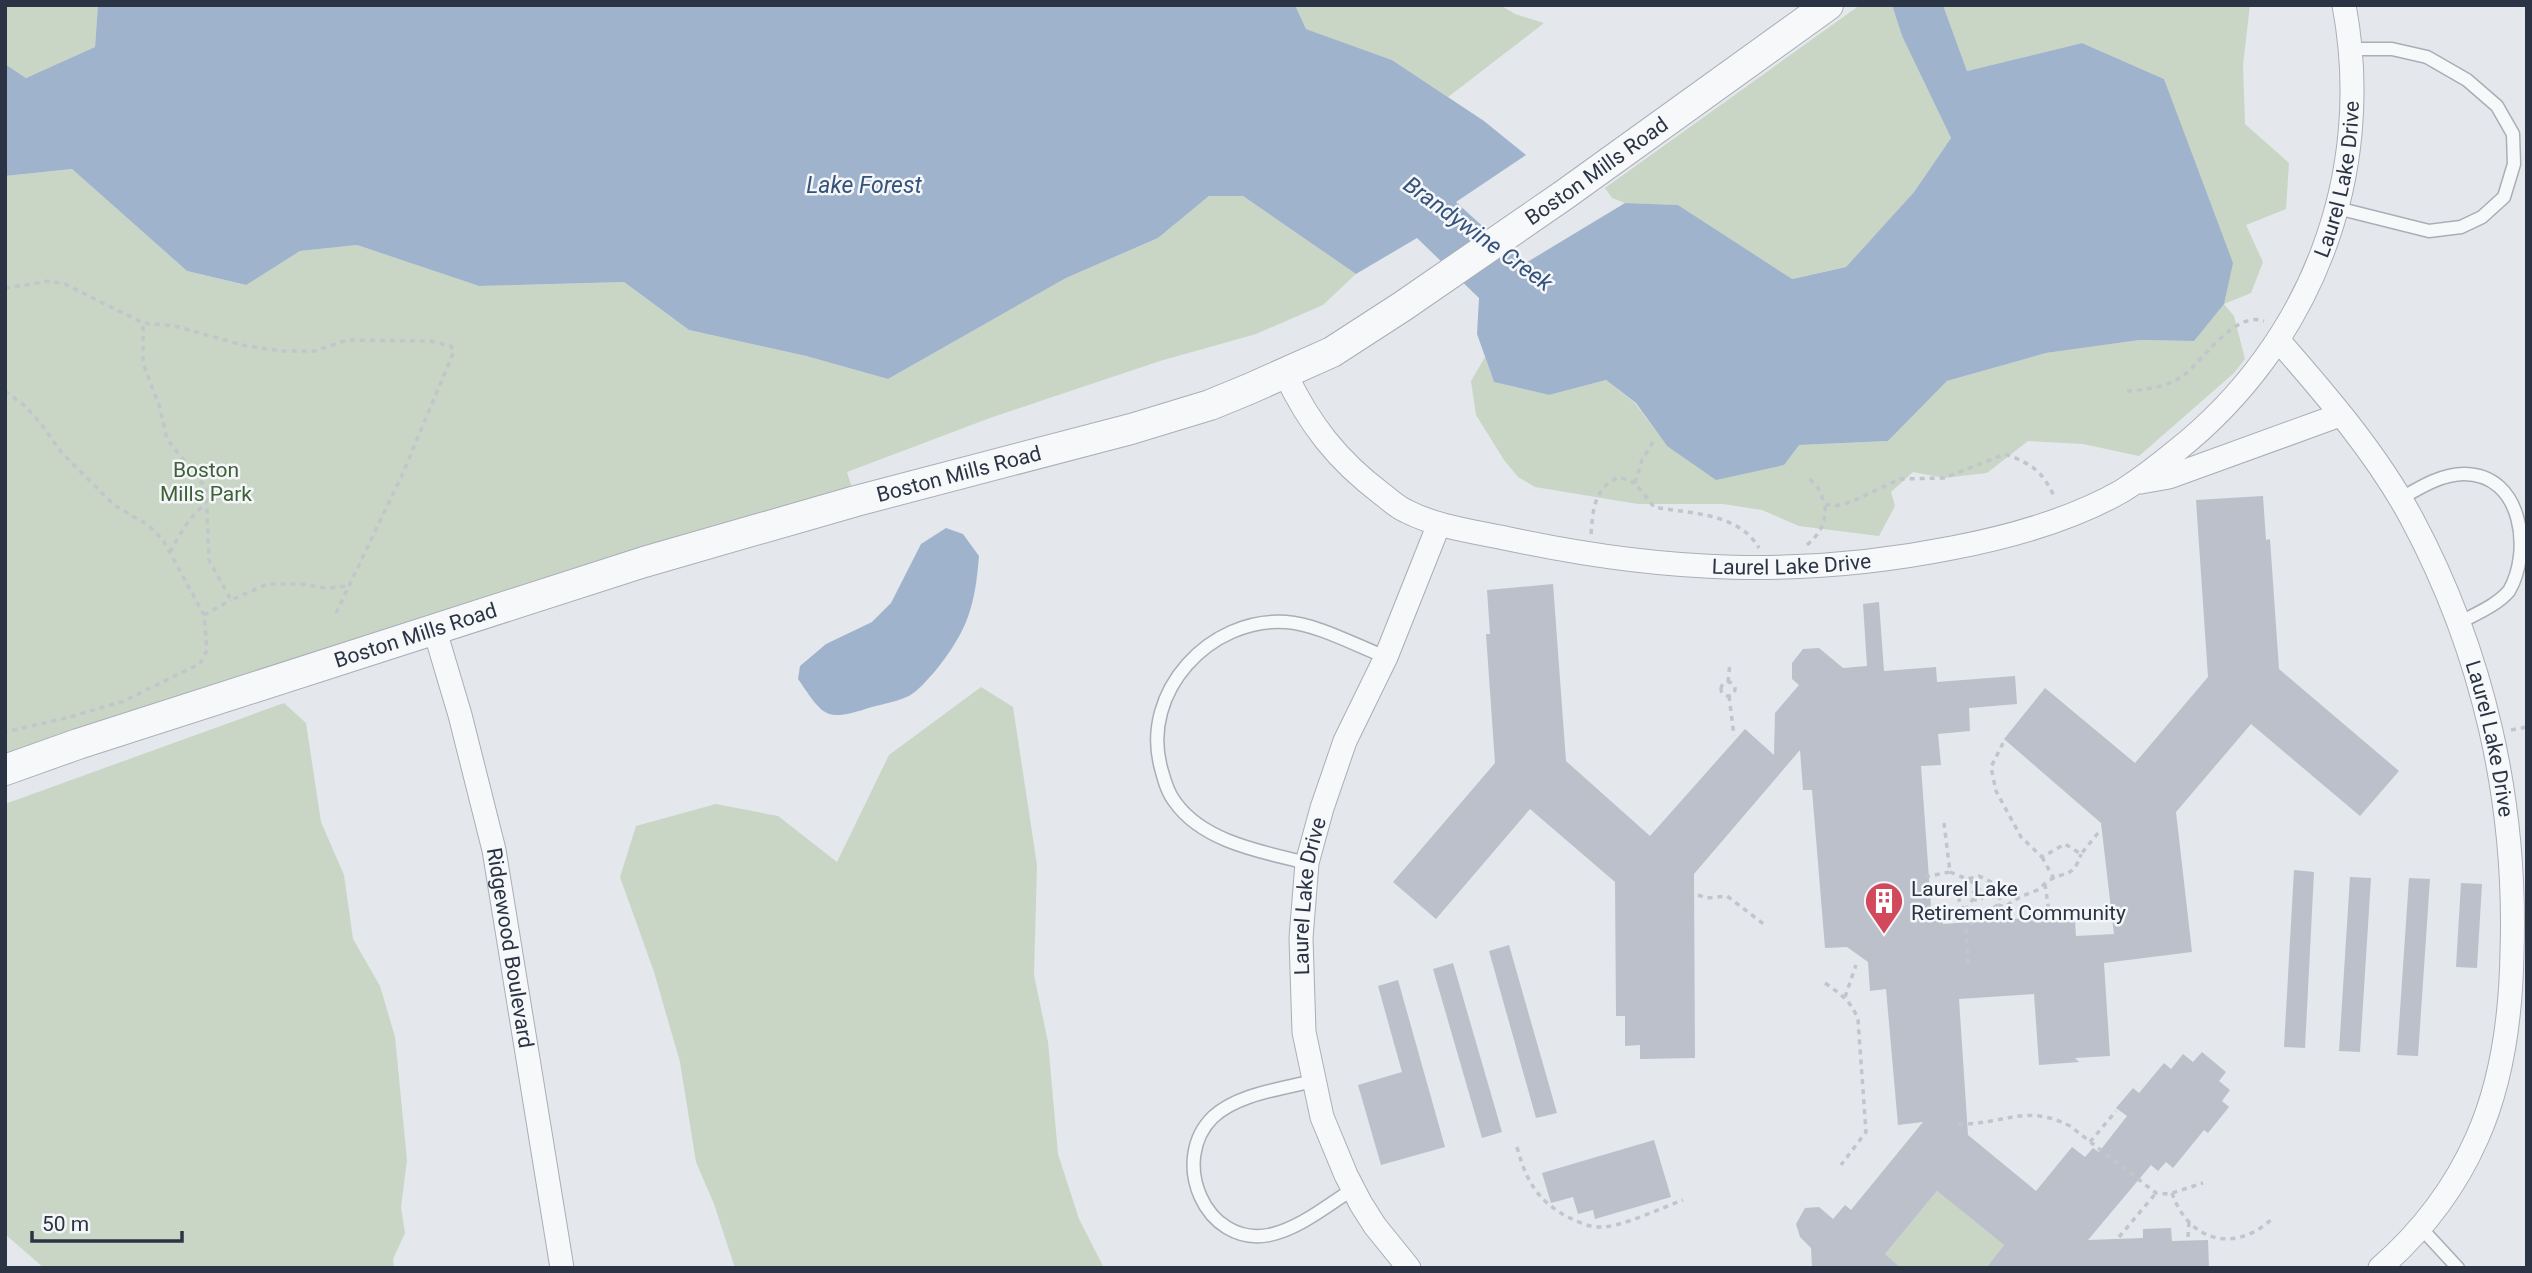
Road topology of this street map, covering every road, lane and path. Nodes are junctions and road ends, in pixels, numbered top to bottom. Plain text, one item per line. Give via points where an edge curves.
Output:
1 (1828, 5) edge
2 (2344, 5) edge
3 (2350, 49) junction
4 (2337, 208) junction
5 (5, 288) edge
6 (143, 323) junction
7 (2281, 337) junction
8 (1285, 373) junction
9 (2127, 390) dead end
10 (5, 391) edge
11 (2340, 415) junction
12 (1653, 442) dead end
13 (1810, 479) dead end
14 (1635, 484) junction
15 (2132, 484) junction
16 (2399, 499) junction
17 (207, 503) junction
18 (1825, 504) junction
19 (2064, 516) junction
20 (1439, 524) junction
21 (170, 552) junction
22 (1590, 554) junction
23 (1772, 568) junction
24 (349, 586) junction
25 (231, 600) junction
26 (337, 613) dead end
27 (204, 615) junction
28 (2459, 624) junction
29 (435, 631) junction
30 (1386, 657) junction
31 (1730, 663) dead end
32 (1728, 682) junction
33 (1729, 696) junction
34 (2527, 727) edge
35 (2506, 731) dead end
36 (5, 732) edge
37 (1734, 736) dead end
38 (2003, 743) dead end
39 (5, 770) edge
40 (1944, 823) dead end
41 (2098, 833) dead end
42 (2081, 854) junction
43 (2042, 857) junction
44 (2519, 859) edge
45 (1307, 863) junction
46 (1950, 872) junction
47 (1924, 877) dead end
48 (1968, 879) junction
49 (2054, 879) junction
50 (2045, 884) junction
51 (1976, 889) junction
52 (1698, 895) dead end
53 (1984, 897) junction
54 (2000, 897) junction
55 (1973, 899) junction
56 (1998, 905) junction
57 (1965, 911) junction
58 (2049, 912) dead end
59 (1976, 919) junction
60 (1765, 925) dead end
61 (1968, 964) dead end
62 (1856, 965) dead end
63 (1825, 983) dead end
64 (2519, 983) edge
65 (1845, 997) junction
66 (1313, 1081) junction
67 (2116, 1111) dead end
68 (1958, 1124) dead end
69 (2090, 1142) junction
70 (1517, 1147) dead end
71 (1841, 1165) dead end
72 (2203, 1183) dead end
73 (1353, 1189) junction
74 (2156, 1193) junction
75 (2172, 1193) junction
76 (1683, 1200) dead end
77 (2273, 1219) dead end
78 (2189, 1221) junction
79 (2421, 1228) junction
80 (2119, 1237) dead end
81 (2188, 1237) dead end
82 (562, 1268) edge
83 (1409, 1268) edge
84 (2380, 1268) edge
85 (2458, 1268) edge

1 - 8 street, Boston Mills Road via 1403,306 1332,352
2 - 3 street, Laurel Lake Drive
3 - 4 street, Laurel Lake Drive via 2352,111
3 - 4 lane via 2392,49 2427,57 2467,80 2497,106 2513,135 2514,164 2504,197 2461,228 2429,231
4 - 7 street, Laurel Lake Drive via 2314,275
5 - 6 path via 50,281 65,284
6 - 17 path via 143,363 167,439 206,488
6 - 24 path via 283,351 315,351 347,340 430,341 451,346 454,351 403,472
7 - 9 path via 2260,319 2248,319 2184,376 2159,386
7 - 11 street, Laurel Lake Drive
7 - 15 street, Laurel Lake Drive via 2197,434
8 - 20 street, Laurel Lake Drive via 1298,401 1335,454 1404,510
8 - 29 street, Boston Mills Road via 1197,409 644,562
10 - 21 path via 25,406 86,478 114,505 148,525
11 - 15 street, Laurel Lake Drive via 2169,477
11 - 16 street, Laurel Lake Drive
12 - 14 path
13 - 18 path
14 - 22 path via 1619,477 1605,483 1596,501
14 - 23 path via 1654,507 1718,517 1737,525
15 - 19 street, Laurel Lake Drive
16 - 28 street, Laurel Lake Drive
16 - 28 lane via 2427,484 2464,474 2496,485 2511,496 2519,510 2527,543 2518,578 2496,602
17 - 21 path via 198,509
17 - 25 path via 209,560
18 - 19 path via 1851,502 1900,479 1944,478 2005,454 2025,461 2045,476
18 - 23 path via 1821,530 1810,543
19 - 23 street, Laurel Lake Drive via 2008,535 1920,554
20 - 22 street, Laurel Lake Drive
20 - 30 street, Laurel Lake Drive
21 - 27 path
22 - 23 street, Laurel Lake Drive via 1692,567
24 - 25 path via 268,583
24 - 26 path
25 - 27 path
27 - 36 path via 207,650 195,666 124,701
28 - 44 street, Laurel Lake Drive via 2484,699
29 - 39 street, Boston Mills Road
29 - 82 street, Ridgewood Boulevard via 494,850
30 - 45 street, Laurel Lake Drive via 1345,741
30 - 45 lane via 1314,628 1288,622 1261,623 1236,630 1208,646 1181,671 1165,698 1157,728 1158,751 1174,802 1216,834
31 - 32 path
32 - 33 path via 1735,688
32 - 33 path via 1721,690
33 - 37 path
34 - 35 path
38 - 43 path via 1991,767 1996,791 2021,837
40 - 46 path
41 - 42 path
42 - 43 path via 2065,844
42 - 49 path via 2071,874
43 - 49 path
44 - 64 street, Laurel Lake Drive via 2513,920
45 - 66 street, Laurel Lake Drive via 1302,1004
46 - 47 path
46 - 48 path
48 - 51 path
48 - 54 path via 1979,876 1993,883
48 - 57 path via 1959,888 1958,899
49 - 50 path
50 - 56 path via 2006,907
50 - 58 path
51 - 53 path
51 - 55 path
52 - 60 path via 1727,896
53 - 54 path
53 - 55 path
54 - 56 path
55 - 57 path
56 - 59 path
57 - 59 path
59 - 61 path via 1966,931
62 - 65 path
63 - 65 path
64 - 79 street, Laurel Lake Drive via 2477,1138
65 - 71 path via 1858,1020 1866,1132
66 - 73 street, Laurel Lake Drive via 1322,1117
66 - 73 lane via 1242,1101 1213,1118 1195,1150 1197,1191 1220,1222 1257,1236 1290,1228
67 - 69 path
68 - 69 path via 2033,1114 2054,1118
69 - 74 path
70 - 76 path via 1538,1195 1552,1209 1580,1223 1599,1228
72 - 75 path
73 - 83 street, Laurel Lake Drive
74 - 75 path
74 - 80 path
75 - 78 path
77 - 78 path via 2247,1237 2230,1240 2211,1236
78 - 81 path
79 - 84 street, Laurel Lake Drive
79 - 85 lane

